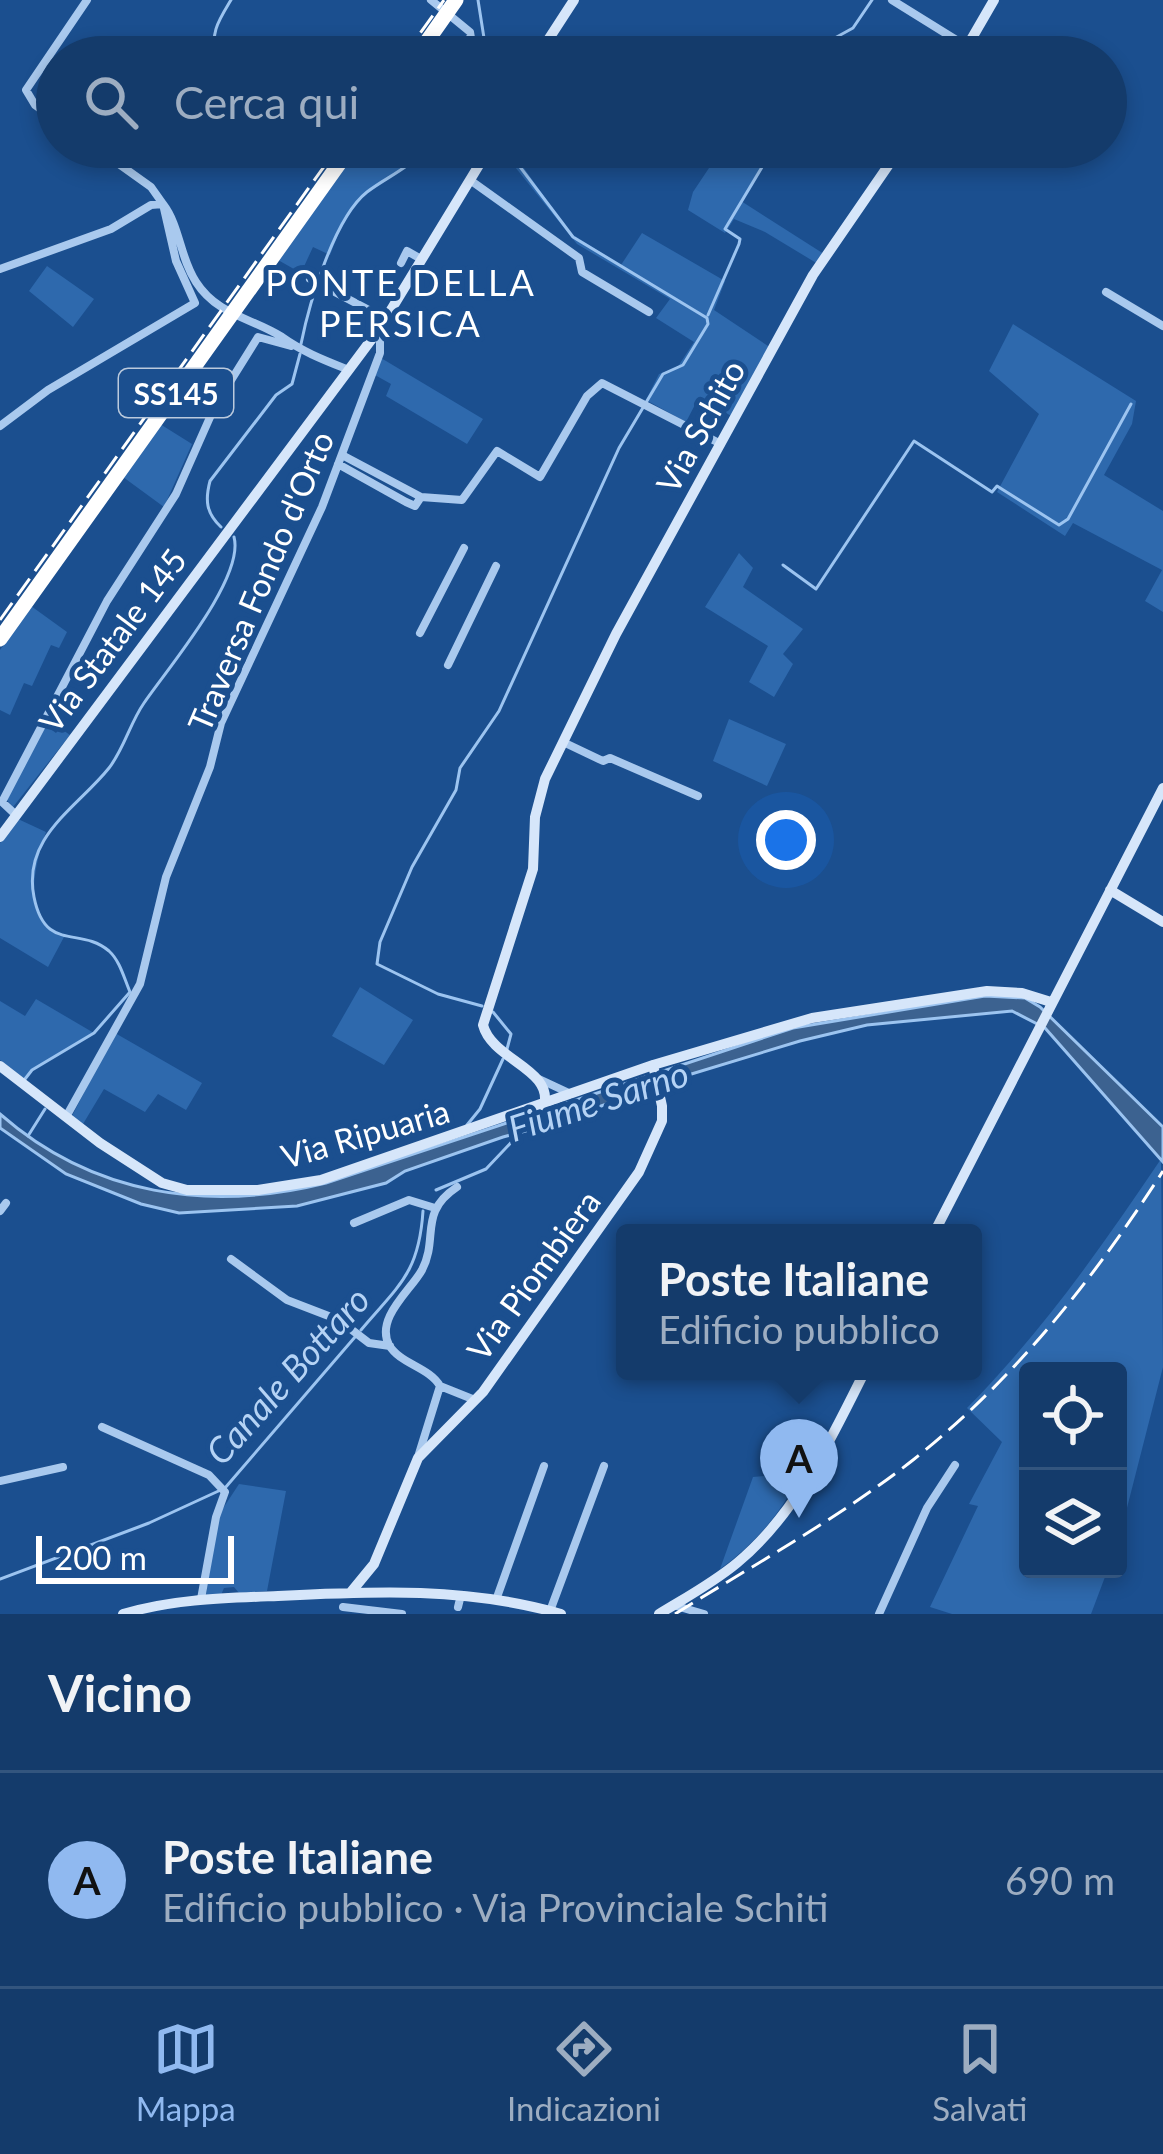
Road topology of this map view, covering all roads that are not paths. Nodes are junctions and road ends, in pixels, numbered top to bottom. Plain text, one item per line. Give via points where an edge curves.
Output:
1 (87, 0) edge
2 (574, 0) edge
3 (892, 0) edge
4 (994, 0) edge
5 (432, 1) edge
6 (455, 8) edge
7 (63, 36) edge
8 (433, 36) edge
9 (471, 36) edge
10 (551, 36) edge
11 (941, 36) edge
12 (973, 36) edge
13 (36, 75) edge
14 (36, 107) edge
15 (125, 168) edge
16 (336, 168) edge
17 (477, 168) edge
18 (887, 168) edge
19 (470, 180) junction
20 (163, 204) junction
21 (423, 260) junction
22 (400, 263) dead end
23 (0, 269) edge
24 (310, 279) dead end
25 (1106, 292) dead end
26 (649, 312) dead end
27 (382, 323) junction
28 (1163, 326) edge
29 (294, 347) junction
30 (349, 370) junction
31 (0, 426) edge
32 (721, 445) junction
33 (340, 459) junction
34 (464, 548) dead end
35 (496, 566) dead end
36 (420, 633) dead end
37 (0, 639) edge
38 (448, 665) dead end
39 (563, 742) junction
40 (1163, 788) edge
41 (698, 796) dead end
42 (16, 815) junction
43 (0, 837) edge
44 (1109, 890) junction
45 (1163, 922) edge
46 (1051, 1002) junction
47 (653, 1065) junction
48 (0, 1066) edge
49 (538, 1079) junction
50 (578, 1094) junction
51 (544, 1106) junction
52 (66, 1117) junction
53 (457, 1187) dead end
54 (435, 1208) junction
55 (354, 1222) dead end
56 (939, 1224) edge
57 (231, 1259) dead end
58 (390, 1346) junction
59 (861, 1380) edge
60 (440, 1386) junction
61 (475, 1400) junction
62 (102, 1426) dead end
63 (418, 1458) junction
64 (544, 1466) dead end
65 (604, 1466) dead end
66 (955, 1466) dead end
67 (63, 1467) dead end
68 (0, 1481) edge
69 (351, 1592) junction
70 (201, 1599) junction
71 (496, 1600) junction
72 (673, 1605) junction
73 (341, 1610) edge
74 (556, 1612) edge
75 (699, 1613) edge
76 (123, 1614) edge
77 (402, 1614) edge
78 (659, 1614) edge
79 (879, 1614) edge

1 - 7 street
2 - 10 street
3 - 11 street
4 - 12 street
5 - 6 street
6 - 8 highway
6 - 9 street
13 - 14 street via 26,90
15 - 20 street
16 - 37 highway, SS145
17 - 19 street, Via Statale 145
18 - 32 street, Via Schito via 813,275
19 - 21 street, Via Statale 145
19 - 26 street via 580,258 582,272
20 - 23 street
20 - 29 street via 190,272 212,300
20 - 31 street via 194,306
21 - 22 street via 407,251
21 - 27 street, Via Statale 145
24 - 27 street
25 - 28 street
27 - 30 street, Via Statale 145
27 - 33 street, Traversa Fondo d'Orto via 380,353
29 - 30 street
29 - 42 street via 258,337 236,368 176,494 107,601 2,802
30 - 42 street, Via Statale 145
32 - 33 street via 602,382 540,477 496,451 462,500 421,496 415,506
32 - 39 street, Via Schito
33 - 52 street, Traversa Fondo d'Orto via 221,723 166,877 140,984
34 - 36 street
35 - 38 street
39 - 41 street
39 - 49 street, Via Schito via 545,779 533,869 483,1025 498,1051
40 - 44 street
42 - 43 street, Via Statale 145
44 - 45 street
44 - 46 street
46 - 47 street, Via Ripuaria via 987,991 861,1009
46 - 56 street
47 - 50 street, Via Ripuaria
47 - 61 street, Via Piombiera via 662,1106 652,1148
48 - 52 street, Via Ripuaria
49 - 50 street
49 - 51 street via 547,1090
50 - 51 street, Via Ripuaria
51 - 52 street, Via Ripuaria via 321,1180 258,1190 162,1183
53 - 54 street
54 - 55 street via 409,1200
54 - 58 street via 423,1267 396,1303
57 - 58 street via 277,1294
58 - 60 street, Via Piombiera
59 - 72 street via 812,1474 766,1535
60 - 61 street
60 - 63 street, Via Piombiera
61 - 63 street, Via Piombiera
62 - 70 street via 225,1492
63 - 69 street, Via Piombiera via 374,1564
64 - 71 street
65 - 74 street
66 - 79 street
67 - 68 street
69 - 70 street
69 - 71 street
69 - 73 street, Via Piombiera
70 - 76 street
71 - 74 street
72 - 75 street
72 - 78 street
73 - 77 street

